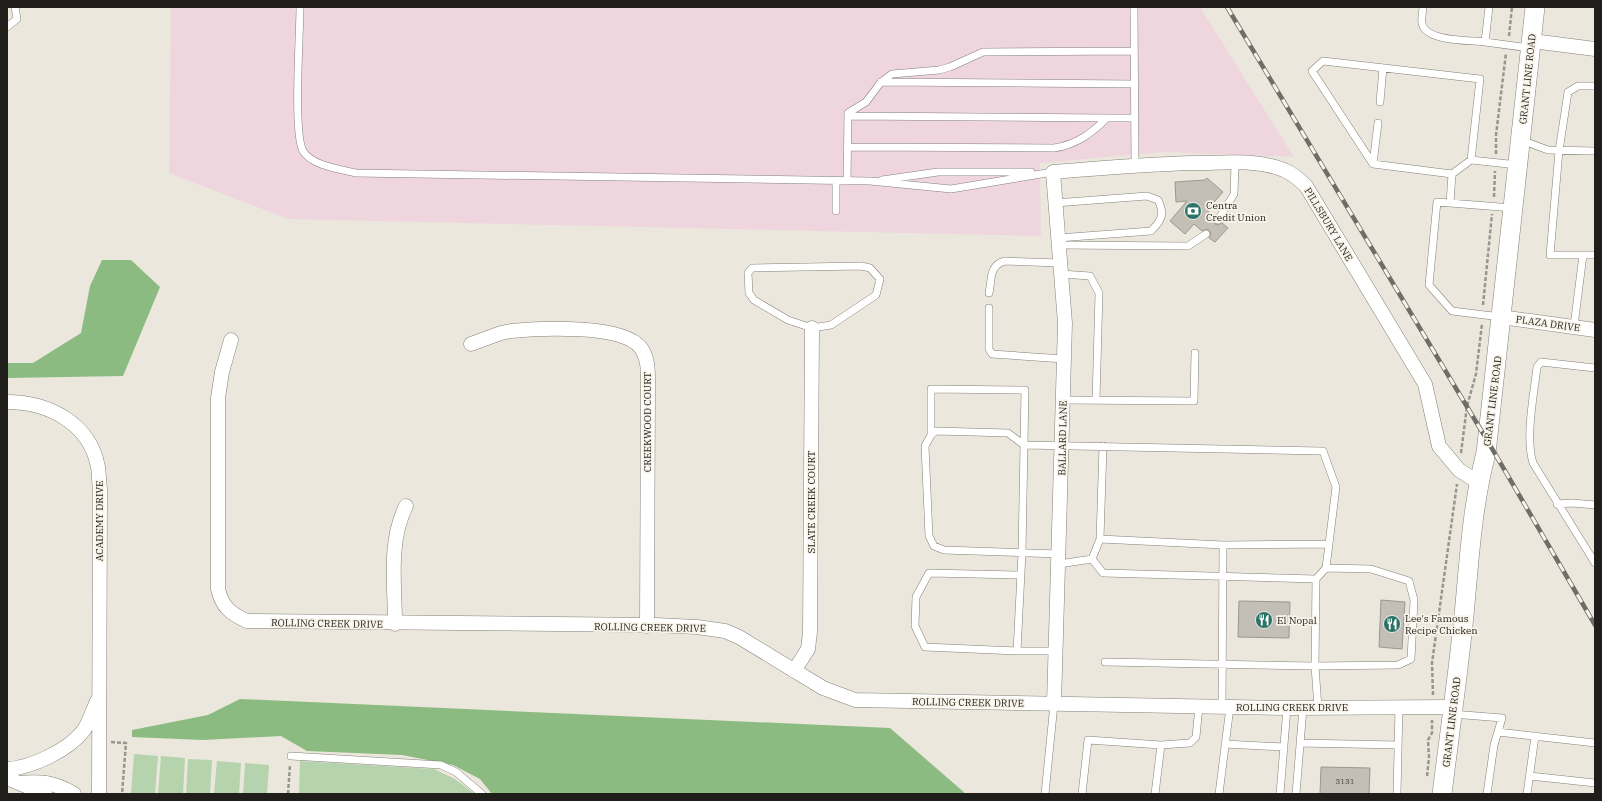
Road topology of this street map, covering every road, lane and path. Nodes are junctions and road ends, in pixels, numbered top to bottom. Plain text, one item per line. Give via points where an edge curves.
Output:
1 (15, 7) edge
2 (300, 7) edge
3 (1134, 7) edge
4 (1423, 7) edge
5 (1489, 7) edge
6 (1512, 7) edge
7 (1535, 7) edge
8 (7, 27) edge
9 (1485, 42) junction
10 (1531, 45) junction
11 (1508, 46) junction
12 (1595, 49) edge
13 (1134, 51) junction
14 (1383, 68) junction
15 (881, 82) junction
16 (1134, 84) junction
17 (1595, 86) edge
18 (1380, 102) dead end
19 (848, 116) junction
20 (1107, 118) junction
21 (1134, 118) junction
22 (1378, 123) dead end
23 (1521, 140) junction
24 (847, 147) junction
25 (1559, 151) junction
26 (1595, 151) edge
27 (1471, 160) junction
28 (1235, 163) junction
29 (1496, 163) junction
30 (1373, 164) junction
31 (1518, 165) junction
32 (1135, 166) junction
33 (1053, 172) junction
34 (1452, 174) junction
35 (836, 181) junction
36 (847, 181) junction
37 (870, 181) junction
38 (1055, 203) junction
39 (1450, 203) junction
40 (1493, 207) junction
41 (1513, 208) junction
42 (836, 211) dead end
43 (1218, 220) dead end
44 (1206, 234) dead end
45 (1058, 241) junction
46 (1583, 255) junction
47 (1595, 255) edge
48 (1060, 269) junction
49 (989, 293) dead end
50 (989, 308) dead end
51 (1482, 315) junction
52 (1501, 317) junction
53 (1574, 326) junction
54 (812, 328) junction
55 (1595, 330) edge
56 (231, 340) dead end
57 (470, 344) dead end
58 (1196, 353) dead end
59 (1064, 359) junction
60 (1595, 368) edge
61 (1063, 400) junction
62 (1096, 400) junction
63 (7, 402) edge
64 (931, 435) junction
65 (1024, 445) junction
66 (1062, 445) junction
67 (1103, 446) junction
68 (1459, 470) junction
69 (1478, 482) junction
70 (1558, 504) junction
71 (1595, 505) edge
72 (406, 506) dead end
73 (1100, 539) junction
74 (1329, 544) junction
75 (1223, 545) junction
76 (1022, 553) junction
77 (1059, 559) junction
78 (1092, 559) junction
79 (1595, 563) edge
80 (1326, 568) junction
81 (1021, 575) junction
82 (1223, 576) junction
83 (1316, 578) junction
84 (395, 624) junction
85 (647, 626) junction
86 (1018, 651) junction
87 (1056, 652) junction
88 (1105, 662) dead end
89 (1222, 666) junction
90 (1315, 666) junction
91 (794, 671) junction
92 (98, 698) junction
93 (1054, 704) junction
94 (1199, 706) junction
95 (1226, 707) junction
96 (1399, 707) junction
97 (1432, 707) junction
98 (1287, 708) junction
99 (1303, 708) junction
100 (1318, 708) junction
101 (1452, 711) junction
102 (1498, 732) junction
103 (1535, 736) junction
104 (108, 742) dead end
105 (1300, 743) junction
106 (1595, 743) edge
107 (1225, 744) junction
108 (1161, 745) junction
109 (1398, 745) junction
110 (1284, 747) junction
111 (291, 756) joint
112 (39, 761) junction
113 (7, 769) edge
114 (1530, 776) junction
115 (1426, 779) dead end
116 (13, 781) edge
117 (1595, 783) edge
118 (43, 788) edge
119 (74, 794) edge
120 (99, 794) edge
121 (122, 794) edge
122 (288, 794) edge
123 (482, 794) edge
124 (1045, 794) edge
125 (1082, 794) edge
126 (1155, 794) edge
127 (1219, 794) edge
128 (1280, 794) edge
129 (1296, 794) edge
130 (1397, 794) edge
131 (1442, 794) edge
132 (1487, 794) edge
133 (1528, 794) edge

1 - 8 lane via 17,19
2 - 35 lane via 298,130 303,151 320,164 356,173
3 - 13 lane
4 - 9 lane via 1422,24 1437,37
5 - 9 lane
6 - 11 path
7 - 10 main road, GRANT LINE ROAD
9 - 11 lane
10 - 11 lane
10 - 12 street
10 - 23 main road, GRANT LINE ROAD
11 - 29 path via 1496,135
13 - 15 lane via 983,52 950,67 892,74
13 - 16 lane
14 - 18 lane
14 - 27 lane via 1480,79
14 - 30 lane via 1323,61 1312,71
15 - 16 lane
15 - 19 lane via 866,102
16 - 21 lane
17 - 25 lane via 1578,86 1568,92
19 - 20 lane
19 - 24 lane
20 - 21 lane
20 - 24 lane via 1089,135 1054,148
21 - 32 lane
22 - 30 lane
23 - 25 lane via 1548,150
23 - 31 main road, GRANT LINE ROAD
24 - 36 lane
25 - 26 lane
25 - 46 lane via 1550,255
27 - 29 lane
27 - 34 lane
28 - 32 street, PILLSBURY LANE
28 - 43 lane via 1234,194
28 - 68 street, PILLSBURY LANE via 1284,170 1306,186 1425,384 1439,446
29 - 31 lane
29 - 40 path
30 - 34 lane
31 - 41 main road, GRANT LINE ROAD
32 - 33 street, PILLSBURY LANE
33 - 37 lane via 938,172
33 - 37 lane via 951,189
33 - 38 street, BALLARD LANE
34 - 39 lane
35 - 36 lane
35 - 42 lane
36 - 37 lane
38 - 45 street, BALLARD LANE
38 - 45 lane via 1147,196 1158,200 1163,210 1160,222 1151,231
39 - 40 lane
39 - 51 lane via 1436,202 1429,285 1452,311
40 - 41 lane
40 - 51 path
41 - 52 main road, GRANT LINE ROAD
44 - 45 lane via 1188,246
45 - 48 street, BALLARD LANE
46 - 47 lane
46 - 53 lane
48 - 49 lane via 1005,261 997,263
48 - 59 street, BALLARD LANE
48 - 62 lane via 1090,276 1099,293
50 - 59 lane via 989,349 992,354
51 - 52 lane
51 - 68 path via 1476,374 1467,406
52 - 53 street, PLAZA DRIVE
52 - 69 main road, GRANT LINE ROAD via 1486,453
53 - 55 street, PLAZA DRIVE
54 - 54 lane via 788,320 754,300 747,283 748,273 752,268 860,266 870,268 877,274 880,279 876,295 831,325
54 - 91 street, SLATE CREEK COURT via 810,632 808,649
56 - 84 street, ROLLING CREEK DRIVE via 218,398 220,600 226,609 247,621
57 - 85 street, CREEKWOOD COURT via 511,330 596,330 622,335 633,340 641,348 646,357 648,381
58 - 62 lane via 1194,402
59 - 61 street, BALLARD LANE
60 - 70 lane via 1541,362 1536,367 1530,453 1533,463
61 - 62 lane
61 - 66 street, BALLARD LANE
63 - 92 street, ACADEMY DRIVE via 37,405 58,413 76,426 89,445 98,466
64 - 65 lane via 936,431 1008,433
64 - 65 lane via 931,388 1024,390
64 - 76 lane via 925,446 929,536 934,546 944,550
65 - 66 lane
65 - 76 lane
66 - 67 lane
66 - 77 street, BALLARD LANE
67 - 73 lane
67 - 74 lane via 1323,451 1336,487
68 - 69 street, PILLSBURY LANE
68 - 97 path via 1432,663
69 - 101 main road, GRANT LINE ROAD
70 - 71 lane via 1572,502
70 - 79 lane
72 - 84 street via 398,521 395,541
73 - 75 lane
73 - 78 lane
74 - 75 lane
74 - 80 lane
75 - 82 lane
76 - 77 lane
76 - 81 lane
77 - 78 lane
77 - 87 street, BALLARD LANE
78 - 82 lane via 1103,573
80 - 83 lane
80 - 90 lane via 1371,569 1409,580 1414,600 1411,659 1398,665
81 - 86 lane
81 - 86 lane via 929,573 916,596 915,626 925,648
82 - 83 lane
82 - 89 lane
83 - 90 lane
84 - 85 street, ROLLING CREEK DRIVE
85 - 91 street, ROLLING CREEK DRIVE via 697,627 724,631 739,637
86 - 87 lane
87 - 93 street, BALLARD LANE
88 - 89 lane
89 - 90 lane
89 - 95 lane
90 - 100 lane
91 - 93 street, ROLLING CREEK DRIVE via 836,694 855,700
92 - 112 street, ACADEMY DRIVE via 84,730 71,743
92 - 120 street, ACADEMY DRIVE
93 - 94 street, ROLLING CREEK DRIVE
93 - 124 lane
94 - 95 street, ROLLING CREEK DRIVE
94 - 108 lane via 1196,737 1190,743
95 - 98 street, ROLLING CREEK DRIVE
95 - 107 lane
96 - 97 street, ROLLING CREEK DRIVE
96 - 100 street, ROLLING CREEK DRIVE
96 - 109 lane
97 - 101 street, ROLLING CREEK DRIVE
97 - 115 path via 1432,733 1428,740
98 - 99 street, ROLLING CREEK DRIVE
98 - 110 lane
99 - 100 street, ROLLING CREEK DRIVE
99 - 105 lane
101 - 102 lane via 1502,718
101 - 131 main road, GRANT LINE ROAD
102 - 103 lane
102 - 132 lane
103 - 106 lane
103 - 114 lane
104 - 121 path via 126,744
105 - 109 lane
105 - 129 lane
107 - 110 lane
107 - 127 lane
108 - 125 lane via 1088,740
108 - 126 lane
109 - 130 lane
110 - 128 lane
111 - 122 path
111 - 123 lane via 441,765 456,772
112 - 113 street, ACADEMY DRIVE
112 - 118 street via 34,767 34,773
114 - 117 lane
114 - 133 lane
116 - 118 street
118 - 119 street via 55,785

